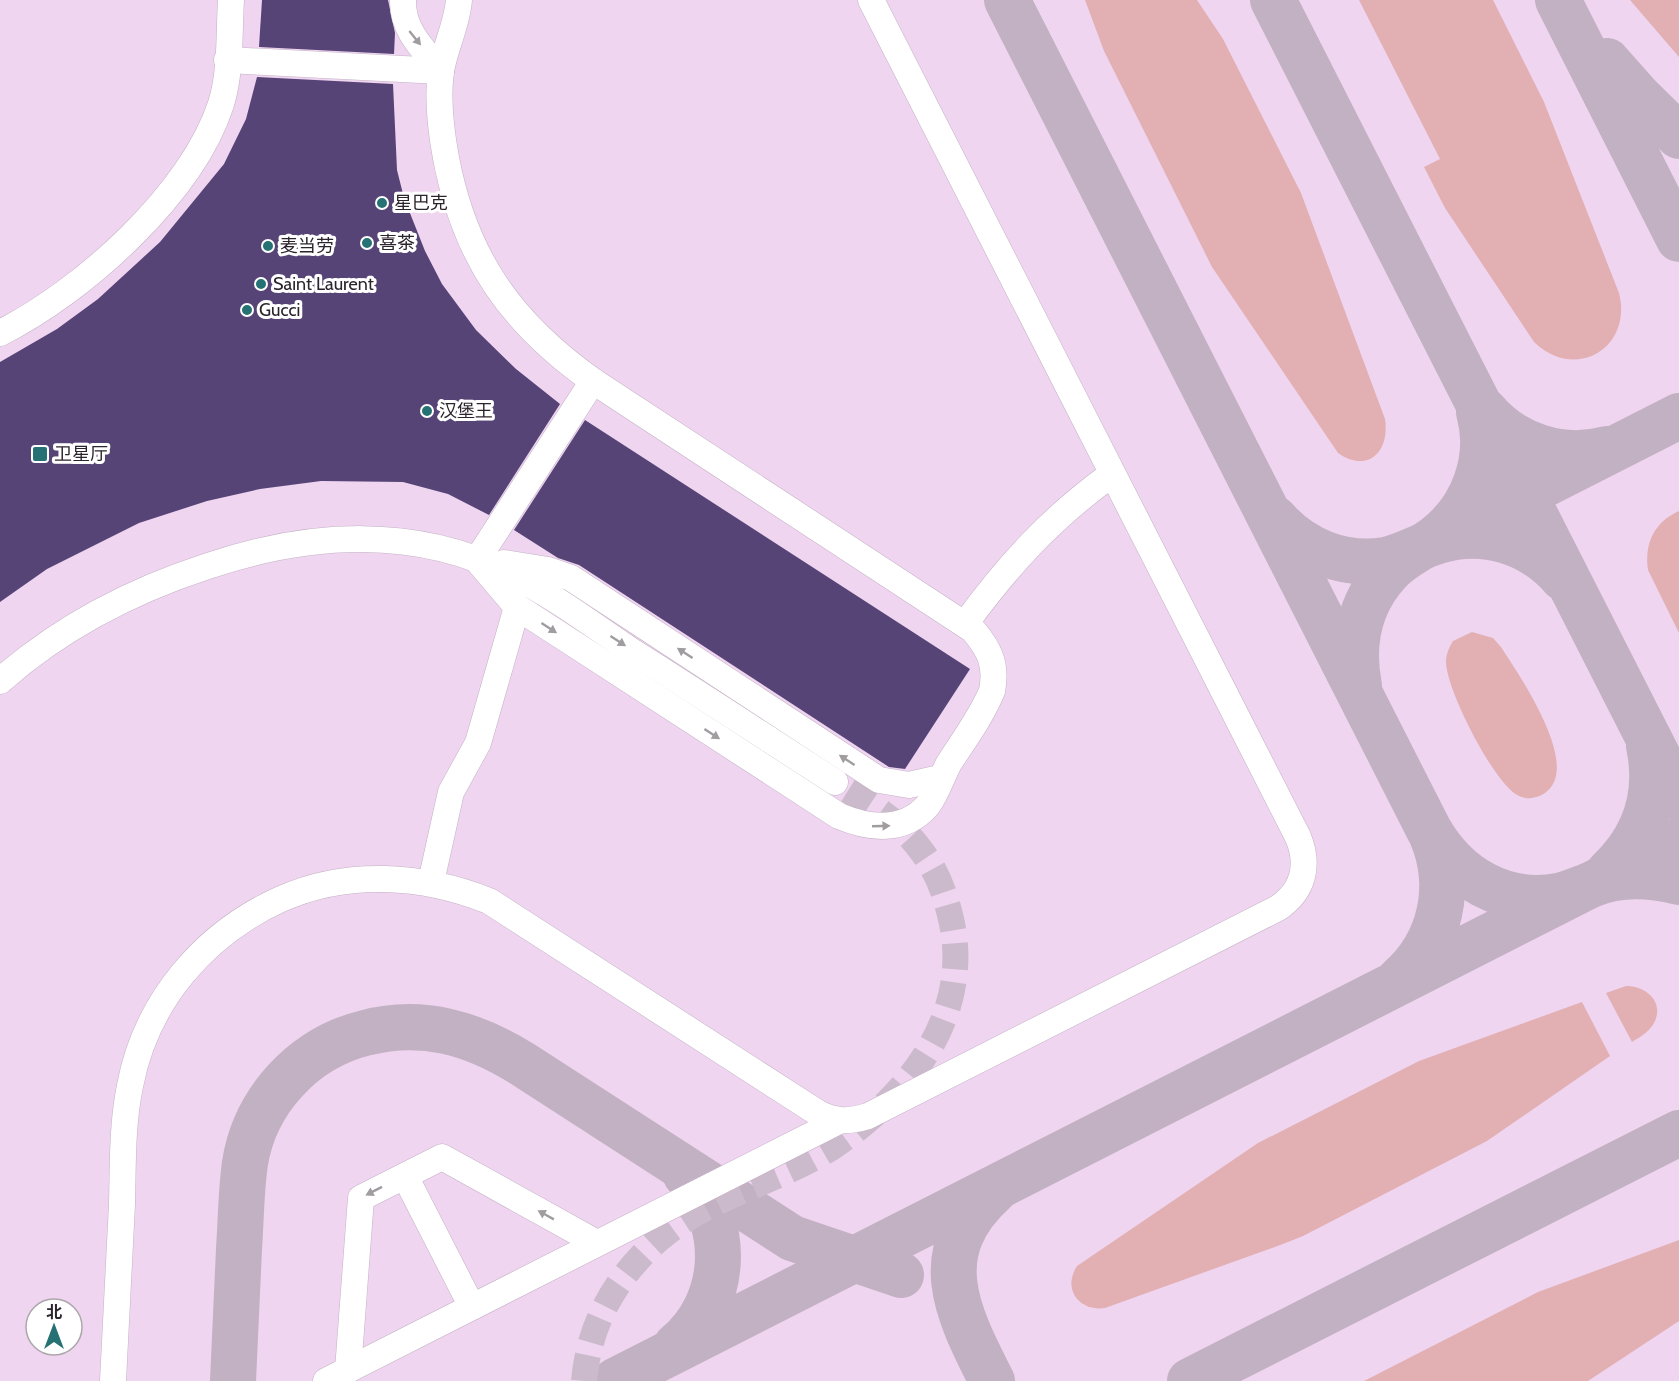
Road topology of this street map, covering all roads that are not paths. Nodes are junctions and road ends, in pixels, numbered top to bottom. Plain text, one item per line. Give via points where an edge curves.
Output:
1 (231, 0) edge
2 (403, 0) edge
3 (459, 0) edge
4 (871, 0) edge
5 (227, 60) junction
6 (441, 71) junction
7 (0, 333) edge
8 (593, 381) junction
9 (1112, 474) junction
10 (477, 560) junction
11 (517, 607) junction
12 (964, 624) junction
13 (0, 681) edge
14 (940, 778) junction
15 (835, 782) tunnel mouth
16 (431, 882) junction
17 (839, 1121) junction
18 (405, 1176) junction
19 (597, 1243) junction
20 (472, 1307) junction
21 (337, 1375) edge
22 (113, 1381) edge

1 - 5 lane
2 -> 6 lane via 408,30
3 - 6 lane
4 - 9 lane
5 - 6 lane
5 - 7 lane via 222,102 211,128 158,206 79,282
6 - 8 lane via 444,144 456,199 470,238 517,315 557,356
8 - 10 lane
8 - 12 lane
9 - 12 lane via 1040,532
9 - 17 lane via 1298,837 1304,862 1300,885 1278,908 868,1116
10 - 11 lane
10 - 13 lane via 429,545 368,538 264,550 177,576 121,600 29,655
14 -> 10 lane via 909,785 879,780 571,578 527,566
10 -> 15 lane via 530,585
11 -> 14 lane via 839,816 870,826 901,824 929,803
11 - 16 lane via 478,743 451,792
12 - 14 lane via 991,653 994,679 986,704
16 - 17 lane via 489,901 818,1113
16 - 22 lane via 398,879 337,883 285,897 220,935 171,988 143,1040 127,1106
17 - 19 lane
19 -> 18 lane via 442,1157
18 - 20 lane
18 -> 21 lane via 361,1198
19 - 20 lane
20 - 21 lane

